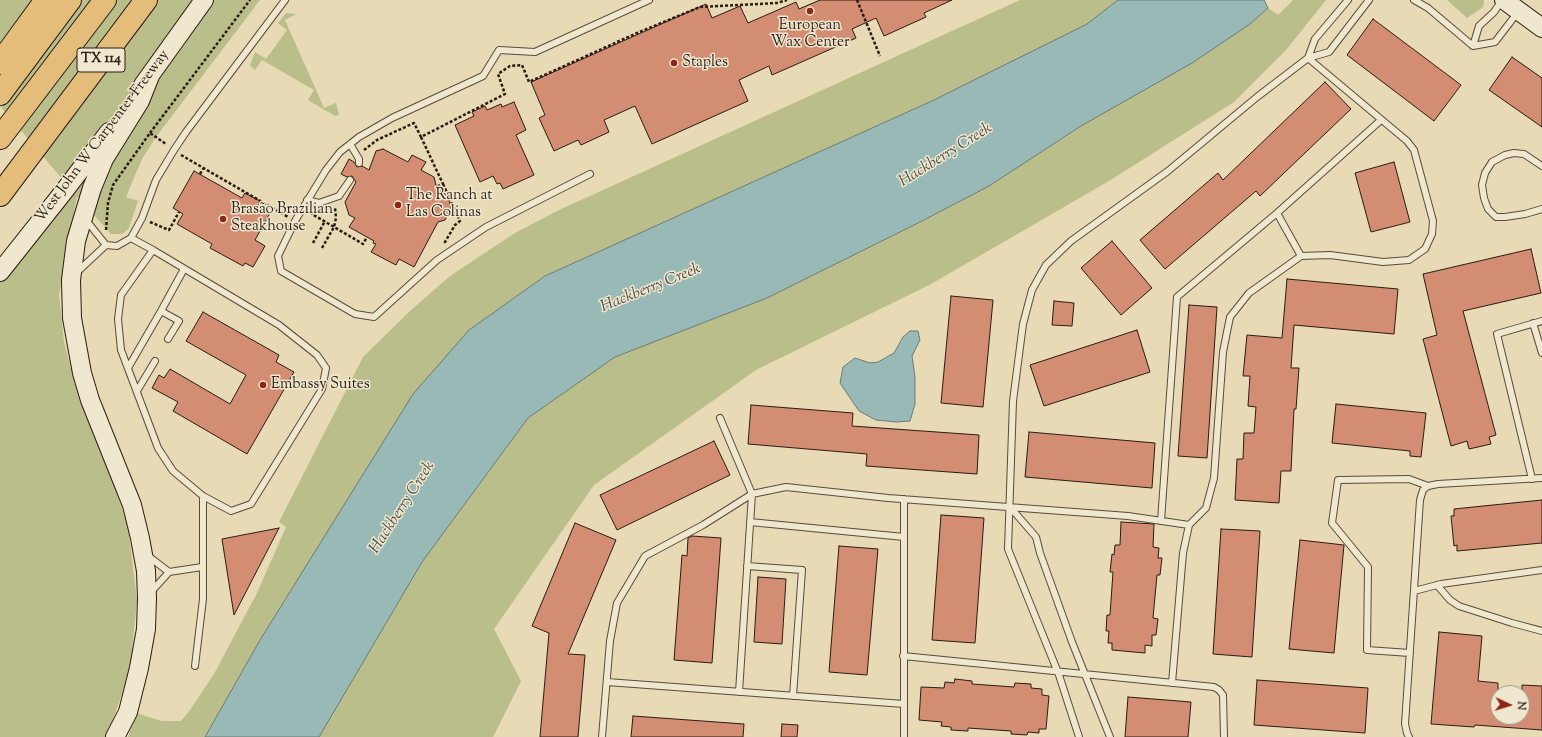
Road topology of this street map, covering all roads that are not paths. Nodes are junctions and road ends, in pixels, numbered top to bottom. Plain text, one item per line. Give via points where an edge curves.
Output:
1 (46, 0) edge
2 (70, 0) edge
3 (105, 0) edge
4 (129, 0) edge
5 (146, 0) edge
6 (204, 0) edge
7 (216, 0) edge
8 (285, 0) edge
9 (649, 0) edge
10 (1348, 0) edge
11 (1369, 0) edge
12 (1414, 0) edge
13 (1503, 0) edge
14 (1519, 11) junction
15 (1542, 28) edge
16 (180, 32) junction
17 (1473, 46) junction
18 (1308, 58) junction
19 (0, 63) edge
20 (150, 76) junction
21 (0, 94) edge
22 (57, 119) junction
23 (1381, 120) junction
24 (0, 138) edge
25 (350, 144) junction
26 (359, 164) dead end
27 (1542, 166) edge
28 (590, 174) dead end
29 (350, 180) dead end
30 (0, 195) edge
31 (308, 200) junction
32 (1542, 209) edge
33 (84, 213) junction
34 (1277, 213) junction
35 (131, 238) junction
36 (106, 245) junction
37 (153, 250) junction
38 (1301, 256) junction
39 (184, 269) junction
40 (0, 272) edge
41 (72, 277) junction
42 (162, 311) junction
43 (1542, 321) edge
44 (1533, 323) junction
45 (168, 339) dead end
46 (1542, 354) edge
47 (155, 361) dead end
48 (128, 368) junction
49 (137, 391) junction
50 (720, 418) dead end
51 (1542, 478) edge
52 (1532, 479) junction
53 (1428, 486) junction
54 (752, 494) junction
55 (203, 496) junction
56 (904, 499) junction
57 (1010, 507) junction
58 (1161, 521) junction
59 (750, 522) junction
60 (1189, 525) junction
61 (904, 537) junction
62 (142, 550) junction
63 (747, 566) junction
64 (202, 567) junction
65 (1542, 570) edge
66 (169, 572) junction
67 (1437, 585) junction
68 (1414, 591) junction
69 (147, 598) junction
70 (1542, 631) edge
71 (1410, 653) junction
72 (903, 656) junction
73 (195, 666) dead end
74 (1058, 671) junction
75 (1085, 674) junction
76 (606, 682) junction
77 (1172, 682) junction
78 (738, 692) junction
79 (793, 696) junction
80 (904, 704) junction
81 (115, 737) edge
82 (602, 737) edge
83 (904, 737) edge
84 (1080, 737) edge
85 (1110, 737) edge
86 (1224, 737) edge
87 (1409, 737) edge

1 - 19 highway
2 - 21 highway
3 - 24 highway
4 - 22 highway
5 - 22 highway, TX 114
6 - 16 main road, West John W Carpenter Freeway
7 - 16 main road
8 - 35 lane via 174,150 156,180 142,218
9 - 25 lane via 535,52 499,50 483,76 392,118
10 - 18 lane via 1315,39
11 - 18 lane via 1329,52
12 - 17 lane via 1428,8
13 - 14 main road
13 - 17 lane via 1478,26
14 - 15 main road
14 - 17 lane via 1494,42
16 - 20 main road, West John W Carpenter Freeway
18 - 23 lane
18 - 57 lane via 1168,171 1071,242 1046,265 1032,290 1023,324 1013,401
20 - 33 main road via 140,101 104,159
20 - 40 main road, West John W Carpenter Freeway
22 - 30 highway, TX 114
23 - 34 lane
23 - 38 lane via 1414,150 1433,221 1432,234 1425,249 1409,260 1383,262 1330,255
25 - 26 lane via 359,159
25 - 31 lane via 326,170
27 - 32 lane via 1524,154 1505,155 1492,162 1485,173 1482,185 1488,209 1496,217
28 - 31 lane via 486,227 437,260 374,317 355,314 281,271 278,256
29 - 31 lane via 339,196 318,203
33 - 36 lane via 86,220
33 - 41 main road via 76,241
34 - 38 lane
34 - 58 lane via 1177,297
35 - 36 lane via 117,246
35 - 37 lane
36 - 41 lane
37 - 39 lane
37 - 48 lane via 121,295 118,319 121,350
38 - 60 lane via 1249,293 1230,317 1223,352 1214,478 1206,508
39 - 42 lane
39 - 55 lane via 279,325 317,355 326,368 322,389 251,504 231,511
41 - 62 main road via 72,318 82,373 90,400 132,505
42 - 45 lane via 179,321
42 - 48 lane
43 - 44 lane
44 - 46 lane
44 - 52 lane via 1497,334
47 - 49 lane
48 - 49 lane
49 - 55 lane via 158,448 174,471
50 - 54 lane
51 - 52 lane
52 - 53 lane
53 - 68 lane via 1423,490 1420,500
53 - 71 lane via 1409,479 1338,480 1332,523 1368,567 1367,650
54 - 56 lane via 786,487
54 - 59 lane
54 - 76 lane via 703,525 645,556 617,603
55 - 64 lane
56 - 57 lane
56 - 61 lane
57 - 58 lane
57 - 74 lane via 1008,549
57 - 75 lane via 1036,537
58 - 60 lane
59 - 61 lane
59 - 63 lane
60 - 77 lane via 1183,553
61 - 72 lane
62 - 66 lane
62 - 69 main road
63 - 78 lane
63 - 79 lane via 802,570
64 - 66 lane
64 - 73 lane via 203,599
65 - 67 lane
66 - 69 lane
67 - 68 lane
67 - 70 lane via 1459,606
68 - 71 lane
69 - 81 main road via 146,629 139,668 128,712
71 - 87 lane via 1405,724
72 - 74 lane
72 - 80 lane
74 - 75 lane
74 - 84 lane
75 - 77 lane
75 - 85 lane
76 - 78 lane
76 - 82 lane
77 - 86 lane via 1214,687 1224,695
78 - 79 lane
79 - 80 lane
80 - 83 lane

